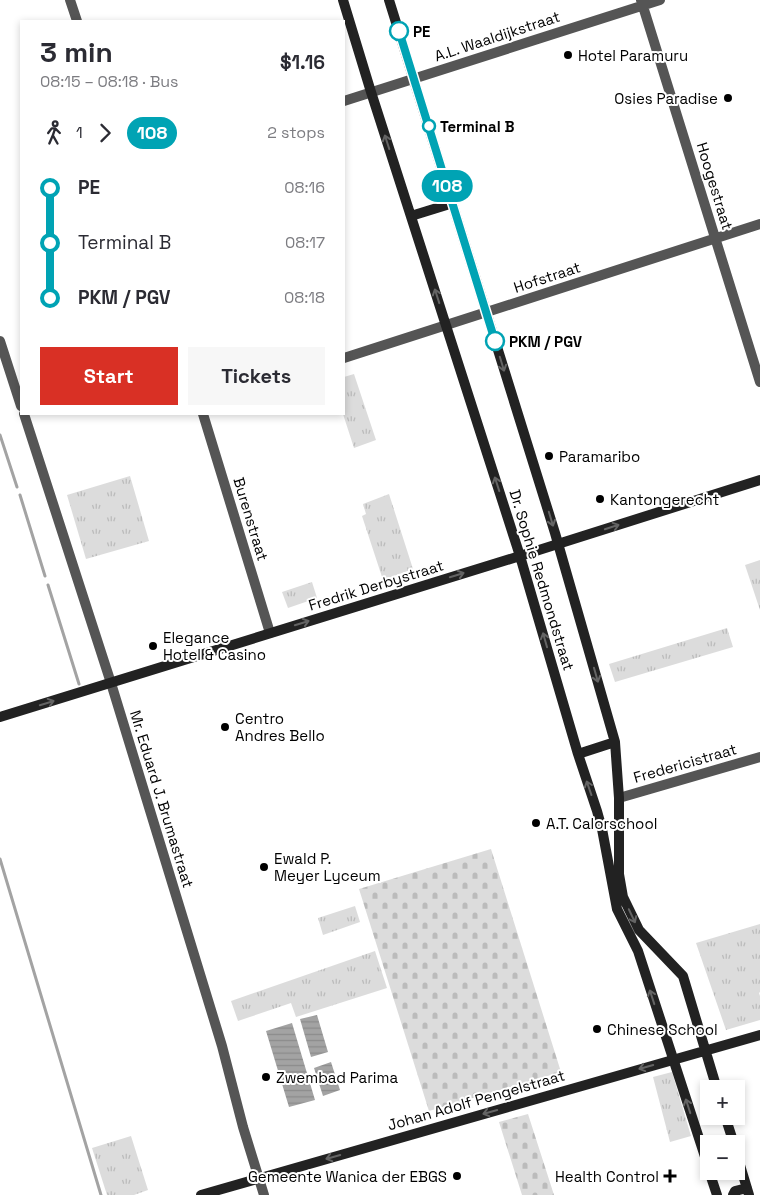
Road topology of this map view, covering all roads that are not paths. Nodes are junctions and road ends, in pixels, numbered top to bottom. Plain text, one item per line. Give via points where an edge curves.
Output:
1 (70, 0) edge
2 (343, 0) edge
3 (389, 0) edge
4 (660, 0) edge
5 (641, 3) edge
6 (77, 20) edge
7 (414, 78) junction
8 (371, 92) junction
9 (345, 101) edge
10 (453, 204) junction
11 (411, 216) junction
12 (760, 224) edge
13 (716, 239) junction
14 (486, 312) junction
15 (446, 325) junction
16 (0, 340) edge
17 (345, 358) edge
18 (760, 382) edge
19 (20, 403) edge
20 (24, 415) edge
21 (203, 415) edge
22 (760, 480) edge
23 (558, 544) junction
24 (520, 556) junction
25 (270, 633) junction
26 (111, 683) junction
27 (0, 717) edge
28 (615, 742) junction
29 (578, 754) junction
30 (760, 757) edge
31 (618, 798) junction
32 (606, 852) junction
33 (619, 852) junction
34 (760, 1035) edge
35 (705, 1051) junction
36 (673, 1060) junction
37 (714, 1080) edge
38 (700, 1142) edge
39 (258, 1178) junction
40 (712, 1180) edge
41 (744, 1180) edge
42 (748, 1192) edge
43 (200, 1195) edge
44 (264, 1195) edge
45 (717, 1195) edge
46 (732, 1195) edge

1 - 6 street
2 - 8 street, Dr. Sophie Redmondstraat
3 - 7 street, Dr. Sophie Redmondstraat
4 - 5 street, A.L. Waaldijkstraat
5 - 7 street, A.L. Waaldijkstraat
5 - 13 street, Hoogestraat
7 - 8 street, A.L. Waaldijkstraat
7 - 10 street, Dr. Sophie Redmondstraat
8 - 9 street, A.L. Waaldijkstraat
11 -> 8 street, Dr. Sophie Redmondstraat
10 - 11 street
10 - 14 street, Dr. Sophie Redmondstraat
15 -> 11 street, Dr. Sophie Redmondstraat
12 - 13 street, Hofstraat
13 - 14 street, Hofstraat
13 - 18 street, Hoogestraat
14 - 15 street, Hofstraat
14 -> 23 street, Dr. Sophie Redmondstraat
15 - 17 street, Hofstraat
24 -> 15 street, Dr. Sophie Redmondstraat
16 - 19 street
20 - 26 street, Mr. Eduard J. Brumastraat
21 - 25 street, Burenstraat
23 -> 22 street, Fredrik Derbystraat
23 - 24 street, Fredrik Derbystraat
23 -> 28 street, Dr. Sophie Redmondstraat
25 -> 24 street, Fredrik Derbystraat
29 -> 24 street, Dr. Sophie Redmondstraat
25 - 26 street, Fredrik Derbystraat
27 -> 26 street, Fredrik Derbystraat
26 - 39 street, Mr. Eduard J. Brumastraat via 222,1046
28 - 29 street
28 - 31 street, Dr. Sophie Redmondstraat
32 -> 29 street, Dr. Sophie Redmondstraat via 597,810
30 - 31 street, Fredericistraat
31 - 33 street, Dr. Sophie Redmondstraat
32 - 33 street
36 -> 32 street, Dr. Sophie Redmondstraat via 638,951 617,910
33 -> 35 street, Dr. Sophie Redmondstraat via 623,897 639,930 683,976
34 - 35 street, Johan Adolf Pengelstraat
35 - 36 street, Johan Adolf Pengelstraat
35 - 37 street, Dr. Sophie Redmondstraat
38 -> 36 street, Dr. Sophie Redmondstraat
36 -> 39 street, Johan Adolf Pengelstraat
39 - 43 street, Johan Adolf Pengelstraat
39 - 44 street, Mr. Eduard J. Brumastraat
40 - 45 street, Dr. Sophie Redmondstraat
41 - 42 street
42 - 46 street via 735,1191

